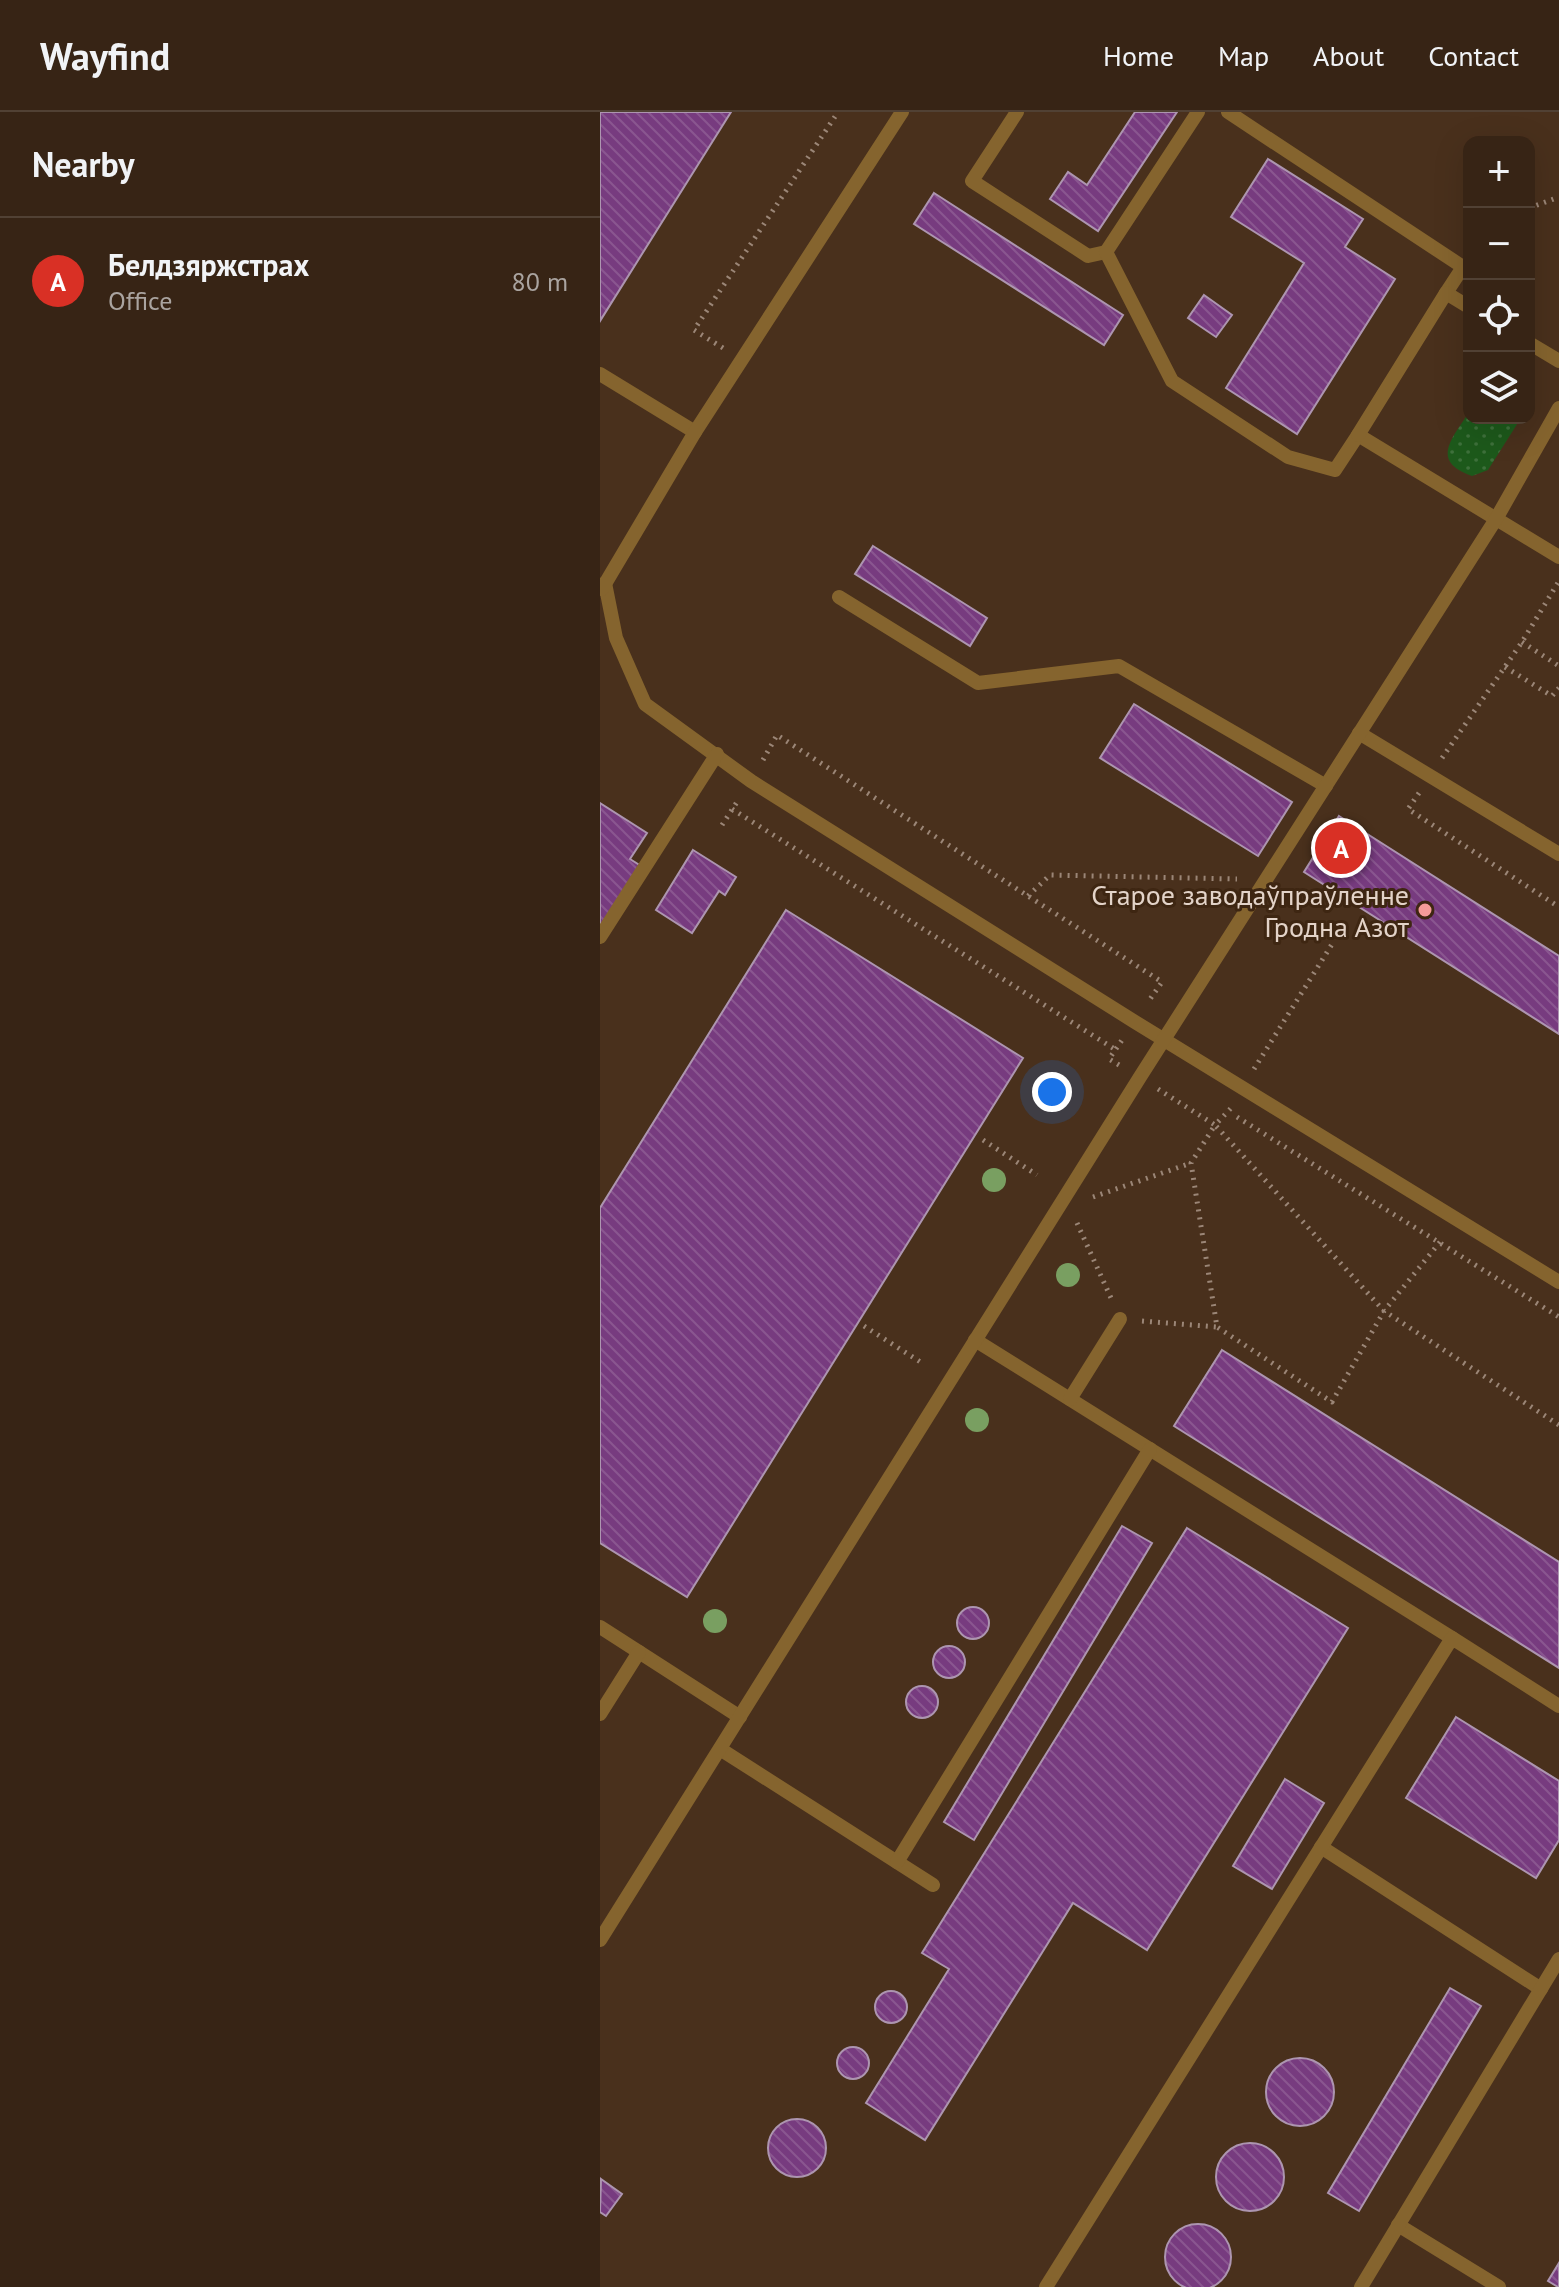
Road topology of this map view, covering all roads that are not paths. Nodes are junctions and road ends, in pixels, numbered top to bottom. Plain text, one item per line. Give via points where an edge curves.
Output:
1 (902, 112) edge
2 (1017, 112) edge
3 (1198, 112) edge
4 (1228, 112) edge
5 (1106, 252) junction
6 (1446, 293) junction
7 (1463, 303) edge
8 (1535, 347) edge
9 (1559, 361) edge
10 (600, 374) edge
11 (1559, 408) edge
12 (695, 432) junction
13 (1358, 435) junction
14 (1496, 519) junction
15 (1559, 557) edge
16 (602, 587) edge
17 (839, 597) dead end
18 (1359, 733) junction
19 (717, 754) junction
20 (1326, 786) junction
21 (1559, 854) edge
22 (600, 937) edge
23 (1164, 1041) junction
24 (1559, 1282) edge
25 (1120, 1319) road end
26 (975, 1340) junction
27 (1070, 1399) junction
28 (1150, 1449) junction
29 (600, 1627) edge
30 (1452, 1638) junction
31 (639, 1652) junction
32 (1559, 1706) edge
33 (600, 1714) edge
34 (740, 1717) junction
35 (720, 1749) junction
36 (1321, 1847) junction
37 (897, 1862) junction
38 (933, 1885) dead end
39 (600, 1940) edge
40 (1559, 1959) edge
41 (1541, 1989) junction
42 (1398, 2225) junction
43 (1046, 2287) edge
44 (1361, 2287) edge
45 (1499, 2287) edge

1 - 12 lane
2 - 5 lane via 972,181 1088,256
3 - 5 lane
4 - 6 lane via 1463,267
5 - 13 lane via 1172,381 1288,457 1335,470
6 - 7 lane
6 - 13 lane
8 - 9 lane
10 - 12 lane
11 - 14 lane
12 - 16 lane
13 - 14 lane
14 - 15 lane
14 - 18 lane
16 - 19 lane via 616,638 645,704
17 - 20 lane via 978,683 1119,666
18 - 20 lane
18 - 21 lane
19 - 22 lane
19 - 23 lane via 751,781
20 - 23 lane
23 - 24 lane
23 - 26 lane
25 - 27 lane
26 - 27 lane
26 - 34 lane
27 - 28 lane
28 - 30 lane
28 - 37 lane
29 - 31 lane
30 - 32 lane
30 - 36 lane
31 - 33 lane
31 - 34 lane
34 - 35 lane
35 - 37 lane
35 - 39 lane
36 - 41 lane
36 - 43 lane
37 - 38 lane
40 - 41 lane
41 - 42 lane
42 - 44 lane
42 - 45 lane

